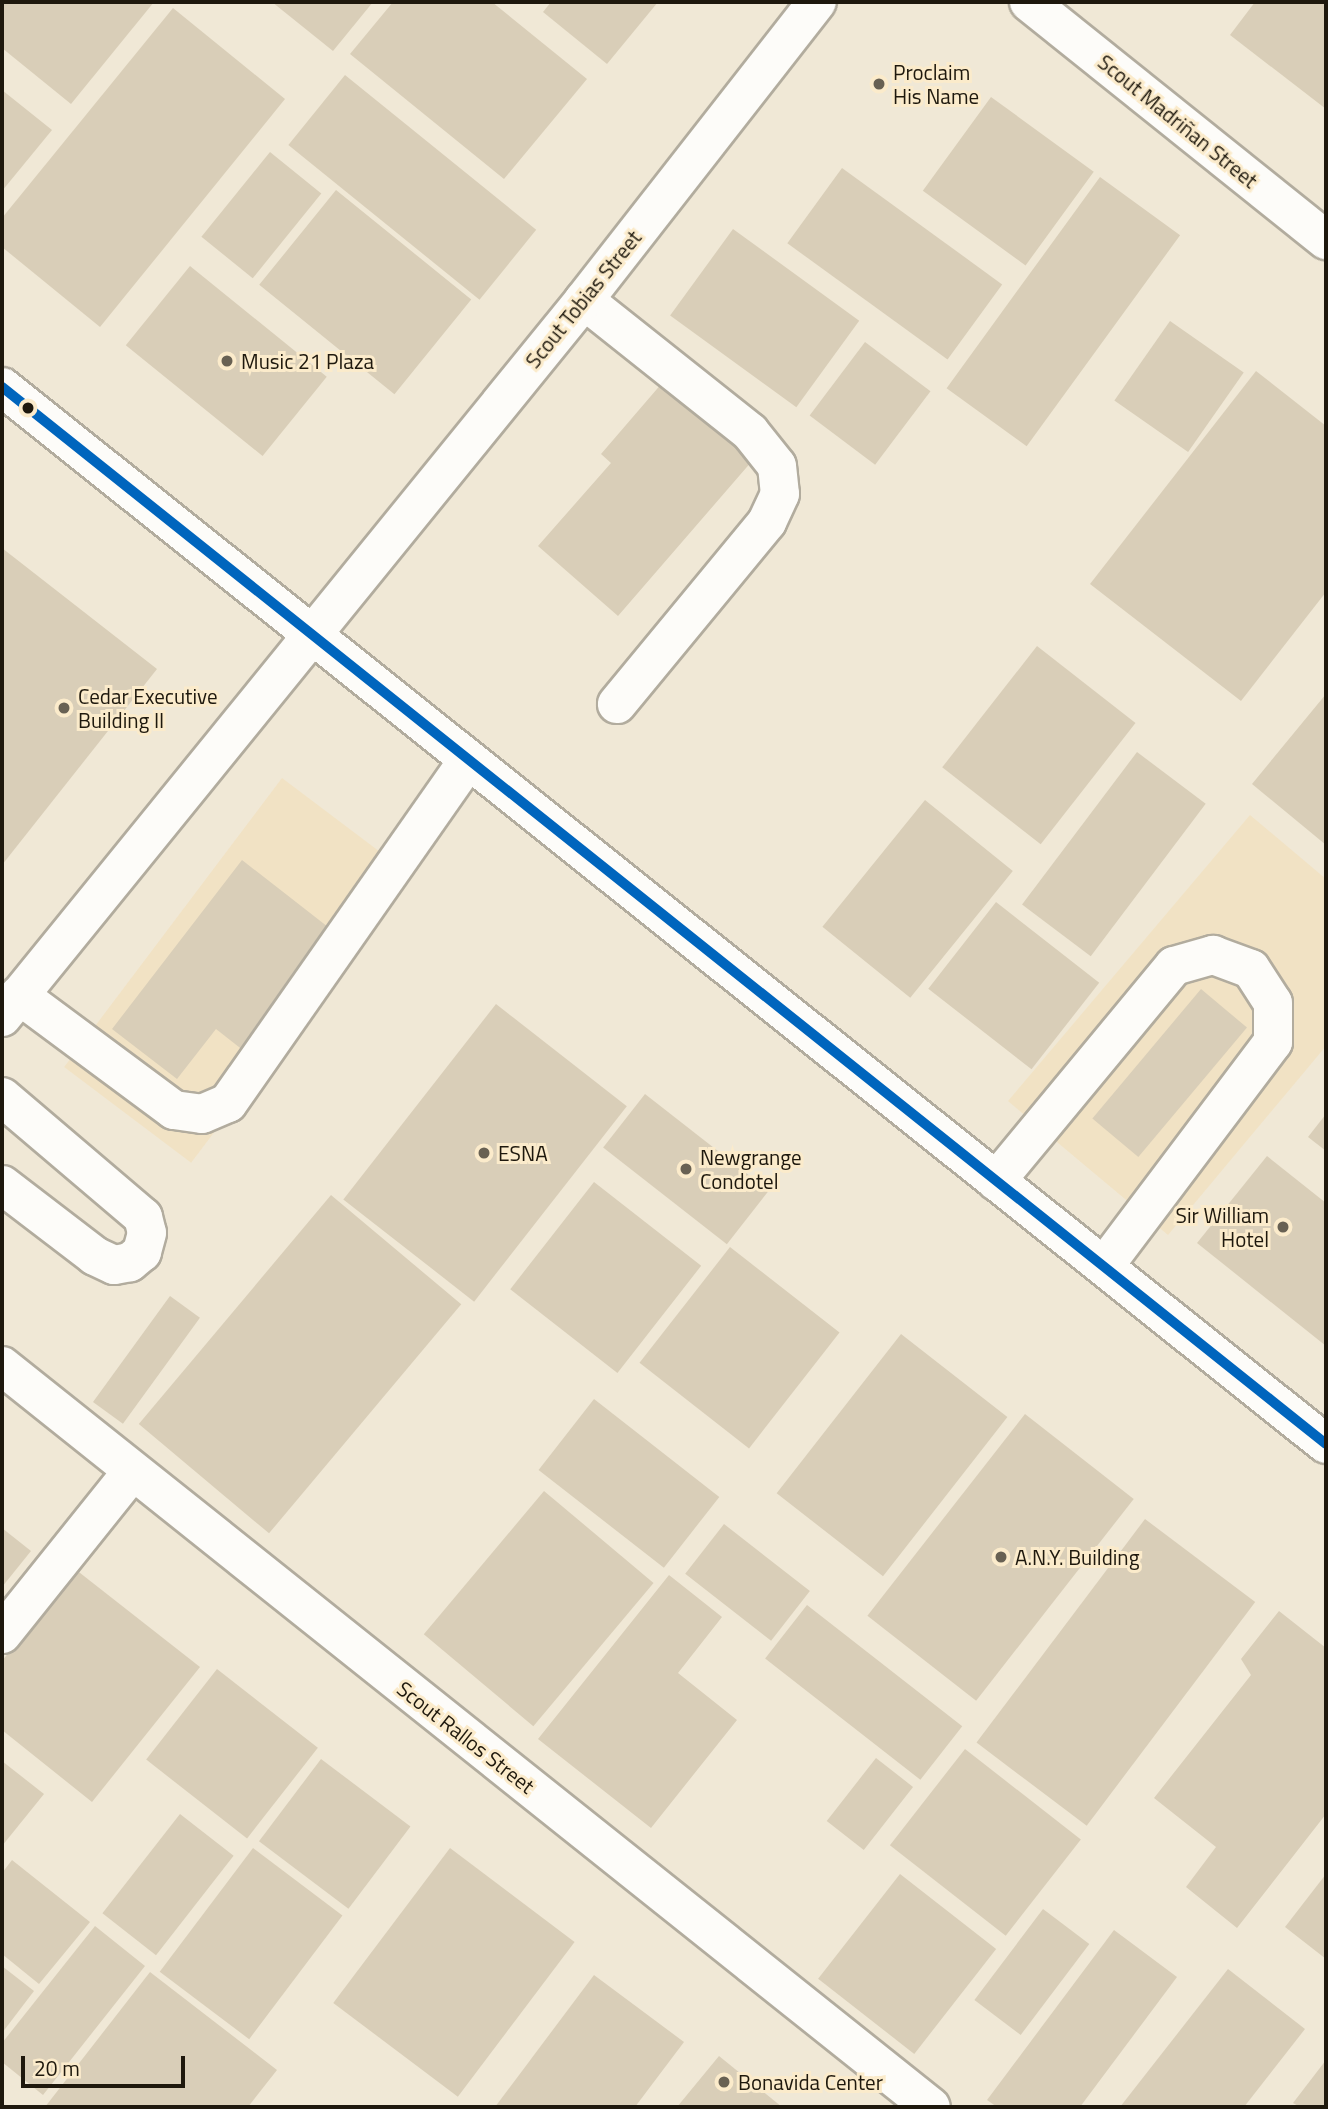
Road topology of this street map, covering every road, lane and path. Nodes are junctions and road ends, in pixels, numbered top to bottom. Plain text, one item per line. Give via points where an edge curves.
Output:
1 (817, 2) edge
2 (1030, 2) edge
3 (1326, 240) edge
4 (584, 300) junction
5 (2, 387) edge
6 (310, 633) junction
7 (617, 704) dead end
8 (467, 762) junction
9 (10, 1006) edge
10 (2, 1097) edge
11 (996, 1181) junction
12 (2, 1185) edge
13 (1105, 1265) junction
14 (2, 1366) edge
15 (1326, 1444) edge
16 (132, 1472) junction
17 (2, 1634) edge
18 (931, 2107) edge

1 - 4 street, Scout Tobias Street
2 - 3 street, Scout Madriñan Street
4 - 6 street, Scout Tobias Street
4 - 7 street via 750,432 776,466 780,494 767,522
5 - 6 street
6 - 8 street
6 - 9 street, Scout Tobias Street
8 - 9 street via 228,1103 202,1114 174,1110
8 - 11 street
10 - 12 street via 143,1217 147,1233 142,1252 130,1262 114,1265 95,1256
11 - 13 street
11 - 13 street via 1174,965 1213,955 1251,969 1273,1003 1273,1042
13 - 15 street
14 - 16 street, Scout Rallos Street
16 - 17 street
16 - 18 street, Scout Rallos Street

